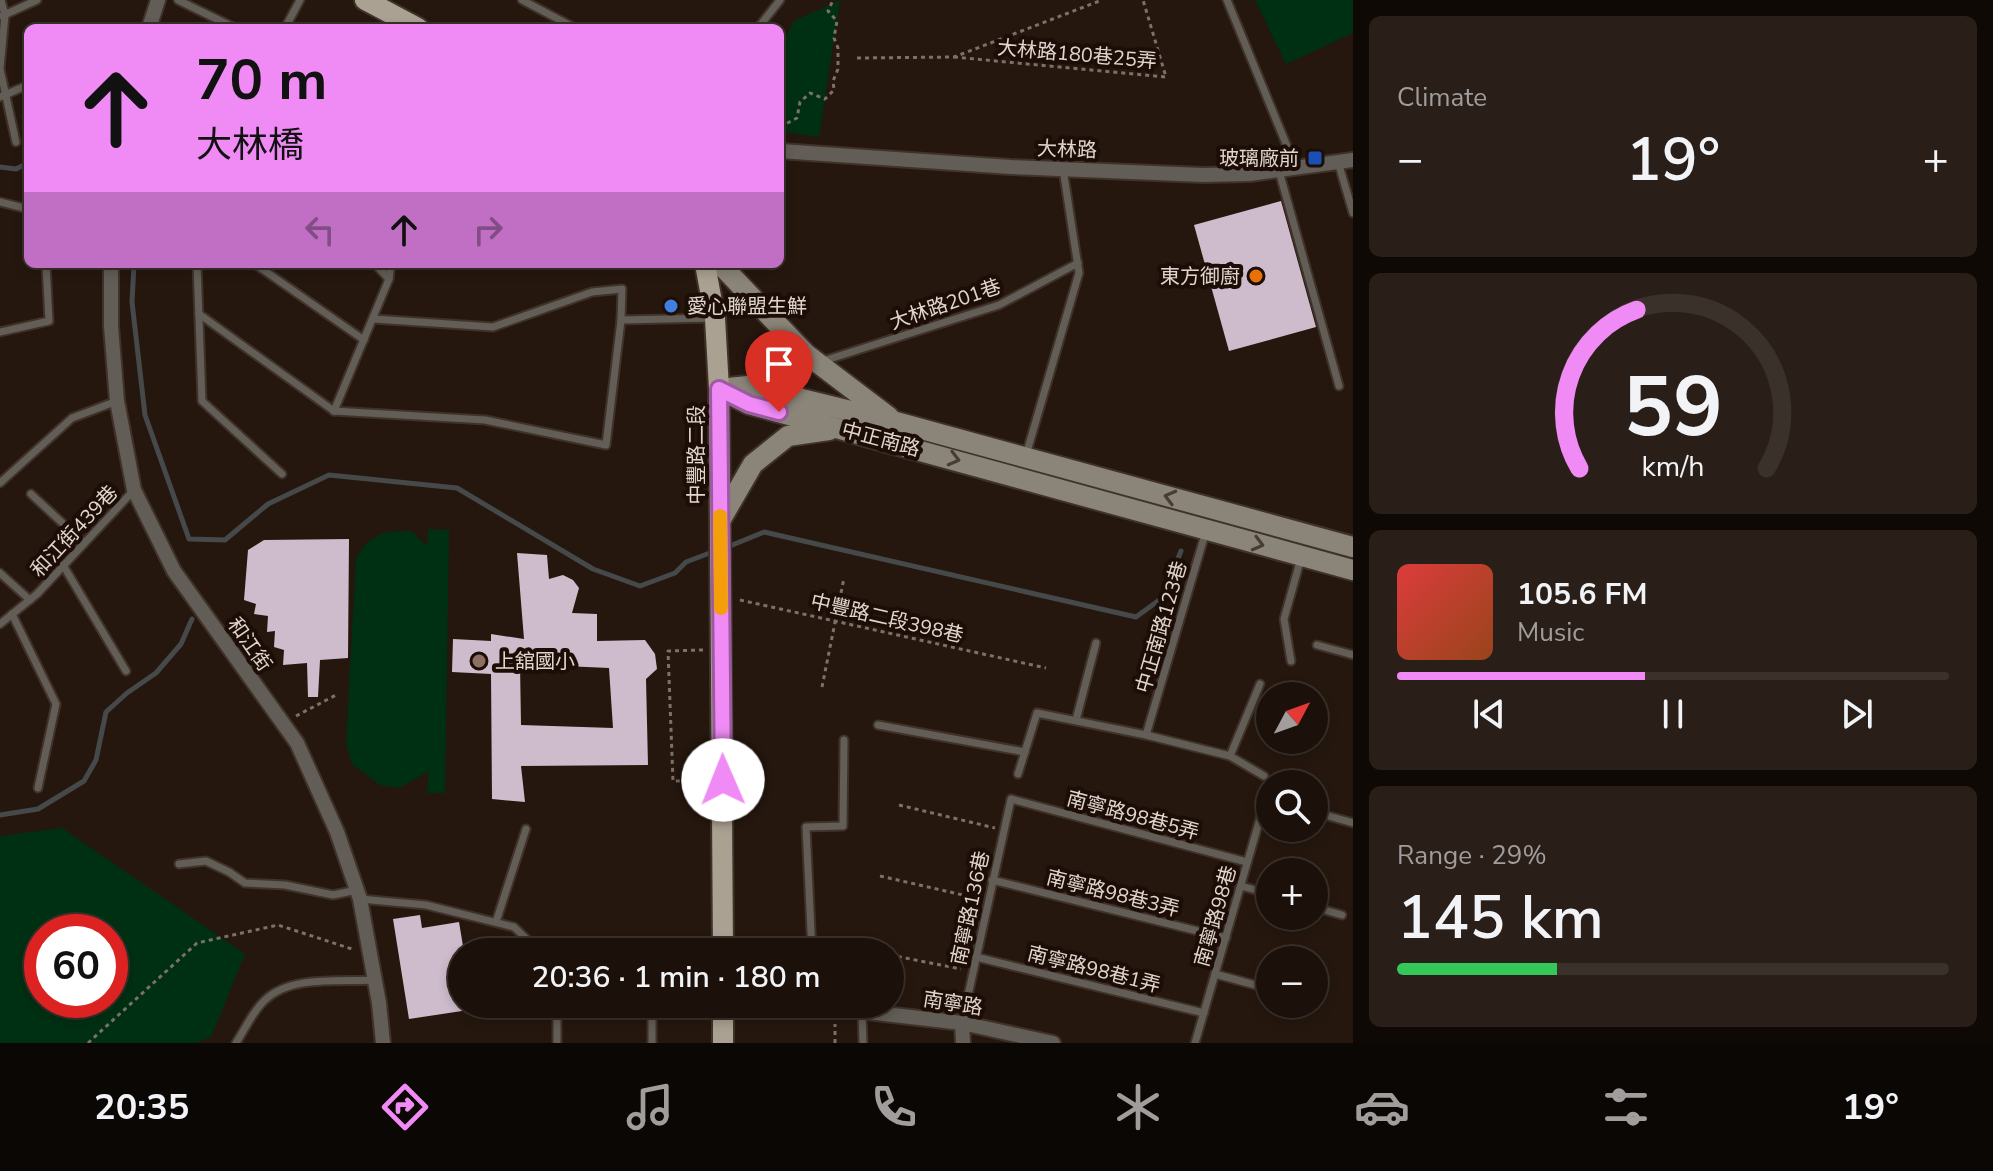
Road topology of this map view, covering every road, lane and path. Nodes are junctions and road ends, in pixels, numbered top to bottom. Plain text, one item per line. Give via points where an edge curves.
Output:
1 (1, 0) edge
2 (37, 0) edge
3 (158, 0) edge
4 (178, 0) edge
5 (300, 0) edge
6 (365, 0) edge
7 (522, 0) edge
8 (780, 0) edge
9 (833, 0) edge
10 (1102, 0) edge
11 (1143, 0) edge
12 (1227, 0) edge
13 (2, 16) edge
14 (150, 24) edge
15 (227, 24) edge
16 (287, 24) edge
17 (410, 24) edge
18 (567, 24) edge
19 (761, 24) edge
20 (954, 57) junction
21 (857, 58) dead end
22 (24, 87) edge
23 (3, 96) edge
24 (784, 125) edge
25 (16, 142) dead end
26 (784, 151) edge
27 (1346, 161) edge
28 (1063, 169) junction
29 (1296, 170) junction
30 (1279, 171) junction
31 (0, 202) edge
32 (24, 208) edge
33 (1353, 213) edge
34 (1078, 263) junction
35 (46, 268) edge
36 (111, 268) edge
37 (197, 268) edge
38 (261, 268) edge
39 (379, 268) edge
40 (390, 268) edge
41 (706, 268) edge
42 (724, 268) edge
43 (389, 279) junction
44 (199, 314) junction
45 (715, 318) junction
46 (374, 319) junction
47 (621, 320) junction
48 (0, 332) edge
49 (364, 340) junction
50 (817, 363) junction
51 (1339, 386) dead end
52 (719, 389) junction
53 (117, 401) junction
54 (334, 411) junction
55 (896, 422) junction
56 (840, 428) junction
57 (1026, 457) junction
58 (282, 474) dead end
59 (0, 483) edge
60 (134, 490) junction
61 (31, 494) dead end
62 (720, 521) junction
63 (1206, 529) junction
64 (84, 543) junction
65 (1353, 547) edge
66 (1301, 555) junction
67 (63, 565) junction
68 (1353, 570) edge
69 (0, 573) edge
70 (844, 578) dead end
71 (721, 595) junction
72 (30, 600) junction
73 (12, 614) junction
74 (834, 621) junction
75 (0, 624) edge
76 (1096, 643) dead end
77 (1317, 645) dead end
78 (722, 649) junction
79 (1353, 655) edge
80 (1291, 661) dead end
81 (1046, 668) dead end
82 (126, 671) dead end
83 (822, 687) dead end
84 (338, 694) dead end
85 (1256, 694) edge
86 (1076, 720) junction
87 (282, 723) junction
88 (878, 725) dead end
89 (1146, 735) junction
90 (844, 740) dead end
91 (1025, 752) junction
92 (1230, 756) junction
93 (1256, 771) edge
94 (1018, 774) dead end
95 (723, 780) junction
96 (38, 788) dead end
97 (1011, 799) joint
98 (899, 805) dead end
99 (1328, 816) edge
100 (1353, 823) edge
101 (526, 829) dead end
102 (1002, 830) junction
103 (1256, 835) edge
104 (1247, 862) junction
105 (179, 864) dead end
106 (880, 876) dead end
107 (992, 880) junction
108 (1241, 886) junction
109 (1256, 890) edge
110 (359, 895) junction
111 (988, 901) junction
112 (1328, 911) edge
113 (1342, 915) dead end
114 (496, 922) junction
115 (525, 938) edge
116 (723, 938) edge
117 (811, 938) edge
118 (1226, 938) junction
119 (370, 954) junction
120 (976, 957) junction
121 (904, 958) edge
122 (973, 972) junction
123 (1215, 974) junction
124 (375, 980) junction
125 (1256, 985) edge
126 (1204, 1013) junction
127 (904, 1017) edge
128 (557, 1018) edge
129 (652, 1018) edge
130 (723, 1018) edge
131 (862, 1018) edge
132 (962, 1023) junction
133 (88, 1043) edge
134 (236, 1043) edge
135 (383, 1043) edge
136 (557, 1043) edge
137 (652, 1043) edge
138 (723, 1043) edge
139 (863, 1043) edge
140 (963, 1043) edge
141 (1053, 1043) edge
142 (1195, 1043) edge

1 - 13 lane
2 - 13 lane
3 - 14 street
4 - 15 lane
5 - 16 lane
6 - 17 main road
7 - 18 lane
8 - 19 lane
9 - 24 path via 828,11 837,21 839,57 834,90 825,99 810,93 800,102 797,118
10 - 20 path, 大林路180巷25弄
11 - 20 path, 大林路180巷25弄 via 1166,77
12 - 29 lane
13 - 23 lane
20 - 21 path, 大林路180巷25弄
22 - 23 lane
23 - 25 lane
26 - 28 street, 大林路
27 - 29 street, 大林路
27 - 33 lane
28 - 30 street, 大林路 via 1203,175
28 - 34 lane
29 - 30 street, 大林路
30 - 51 lane
31 - 32 lane
34 - 50 lane, 大林路201巷 via 999,305
34 - 57 lane
35 - 48 lane via 49,321
36 - 53 street, 和江街
37 - 44 lane
38 - 49 lane
39 - 43 lane
40 - 43 lane
41 - 45 main road, 中豐路二段
42 - 50 street
43 - 46 lane
44 - 54 lane
44 - 58 lane via 202,401
45 - 47 lane
45 - 52 main road, 中豐路二段
46 - 47 lane via 493,327 592,292 622,289
46 - 49 lane
47 - 54 lane via 606,445 485,420
49 - 54 lane
50 - 55 street
52 - 55 street, 中正南路 via 748,386
52 - 56 street, 中正南路 via 749,404
52 - 62 main road, 中豐路二段
53 - 59 lane via 72,418
53 - 60 street, 和江街
55 - 57 street, 中正南路
56 - 62 street via 788,436 753,464
56 -> 63 street, 中正南路
65 -> 57 street, 中正南路
60 - 64 lane, 和江街439巷
60 - 87 street, 和江街 via 174,571
61 - 64 lane
62 - 71 main road, 中豐路二段
63 -> 66 street, 中正南路
63 - 89 lane, 中正南路123巷
64 - 67 lane, 和江街439巷
66 - 68 street, 中正南路
66 - 80 lane via 1284,619
67 - 72 lane, 和江街439巷
67 - 82 lane
69 - 72 lane
70 - 74 path
71 - 74 path, 中豐路二段398巷
71 - 78 main road
72 - 73 lane, 和江街439巷
73 - 75 lane, 和江街439巷
73 - 96 lane via 56,704
74 - 81 path, 中豐路二段398巷
74 - 83 path
76 - 86 lane
77 - 79 lane
78 - 95 main road
78 - 95 path via 668,651 673,781
84 - 87 path
85 - 92 lane
86 - 89 lane
86 - 91 lane via 1037,713
87 - 110 street, 和江街 via 297,743 337,832
88 - 91 lane
89 - 92 lane
90 - 117 lane via 843,826 806,827
91 - 94 lane
92 - 93 lane
95 - 116 main road
97 - 102 lane, 南寧路136巷
97 - 104 lane, 南寧路98巷5弄
98 - 102 path
99 - 100 lane
101 - 114 lane
102 - 107 lane, 南寧路136巷
103 - 104 lane, 南寧路98巷
104 - 108 lane, 南寧路98巷
105 - 110 lane via 206,861 245,883
106 - 111 path
107 - 111 lane, 南寧路136巷
107 - 118 lane, 南寧路98巷3弄
108 - 109 lane
108 - 118 lane, 南寧路98巷
110 - 114 lane
110 - 119 street, 和江街
111 - 120 lane, 南寧路136巷
112 - 113 lane
114 - 115 lane via 514,927
118 - 123 lane, 南寧路98巷
119 - 124 street, 和江街
119 - 133 path via 278,925 197,943
120 - 122 lane, 南寧路136巷
120 - 126 lane, 南寧路98巷1弄
121 - 122 path
122 - 132 lane, 南寧路136巷
123 - 125 lane
123 - 126 lane, 南寧路98巷
124 - 134 lane via 281,987 263,1002
124 - 135 street, 和江街
126 - 142 lane, 南寧路98巷
127 - 132 street, 南寧路
128 - 136 lane
129 - 137 lane
130 - 138 main road
131 - 139 lane
132 - 140 street
132 - 141 street, 南寧路

